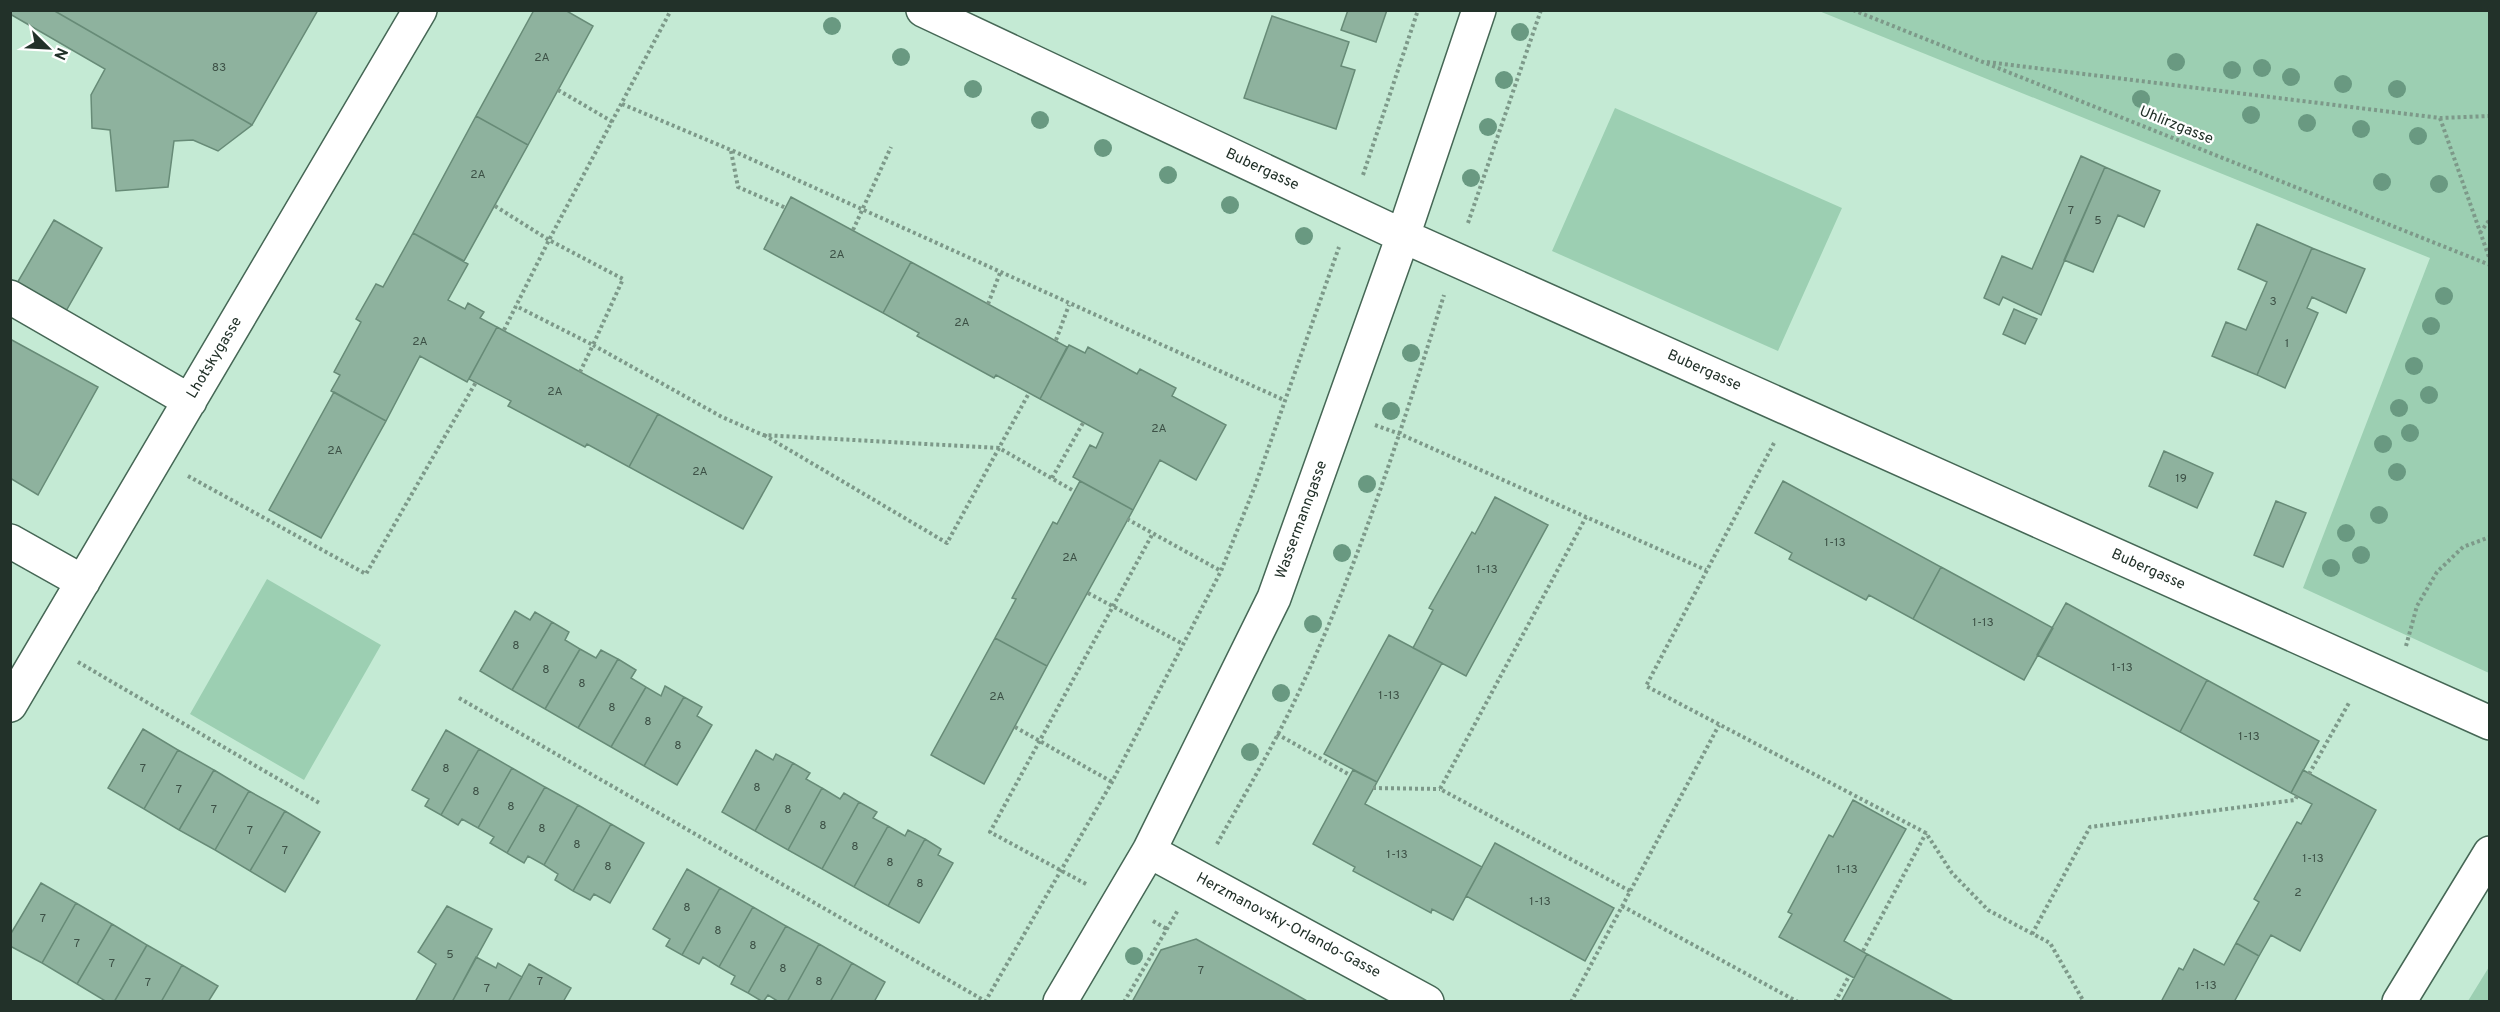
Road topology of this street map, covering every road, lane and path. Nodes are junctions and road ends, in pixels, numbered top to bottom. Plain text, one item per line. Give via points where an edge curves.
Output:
1 (420, 10) edge
2 (671, 10) edge
3 (923, 10) edge
4 (1418, 10) edge
5 (1479, 10) edge
6 (1541, 10) edge
7 (1853, 10) edge
8 (1979, 61) junction
9 (558, 90) dead end
10 (622, 104) junction
11 (2490, 116) edge
12 (2440, 118) junction
13 (613, 122) junction
14 (891, 147) dead end
15 (731, 150) junction
16 (495, 206) dead end
17 (786, 208) dead end
18 (863, 210) junction
19 (1351, 212) junction
20 (2490, 219) edge
21 (853, 230) dead end
22 (2480, 233) junction
23 (1403, 236) junction
24 (549, 240) junction
25 (1455, 260) junction
26 (2490, 260) edge
27 (2490, 265) edge
28 (1000, 273) junction
29 (10, 297) edge
30 (988, 304) dead end
31 (1069, 304) junction
32 (516, 306) junction
33 (504, 330) dead end
34 (1056, 340) dead end
35 (592, 345) junction
36 (580, 372) dead end
37 (476, 382) dead end
38 (1029, 393) dead end
39 (1284, 400) junction
40 (190, 401) junction
41 (1791, 410) junction
42 (1340, 414) junction
43 (1083, 423) dead end
44 (1400, 434) junction
45 (763, 435) junction
46 (999, 448) junction
47 (156, 459) junction
48 (1052, 478) junction
49 (1074, 491) dead end
50 (1586, 517) junction
51 (1127, 519) dead end
52 (1153, 533) junction
53 (2490, 537) edge
54 (10, 541) edge
55 (1706, 570) junction
56 (1221, 571) junction
57 (83, 582) junction
58 (1088, 593) dead end
59 (1113, 606) junction
60 (47, 644) junction
61 (1183, 644) junction
62 (2382, 675) junction
63 (459, 698) dead end
64 (10, 705) edge
65 (2490, 723) edge
66 (1719, 725) junction
67 (1015, 727) dead end
68 (1277, 734) junction
69 (1040, 740) junction
70 (2309, 774) dead end
71 (1350, 775) dead end
72 (1112, 782) junction
73 (1373, 788) dead end
74 (1440, 789) junction
75 (2297, 796) dead end
76 (321, 804) dead end
77 (1926, 833) junction
78 (1149, 851) junction
79 (2490, 853) edge
80 (1061, 870) junction
81 (1198, 878) junction
82 (1630, 891) junction
83 (1117, 901) junction
84 (1622, 906) junction
85 (1167, 928) junction
86 (2032, 934) junction
87 (1863, 951) dead end
88 (1850, 976) dead end
89 (985, 1001) edge
90 (1060, 1002) edge
91 (1124, 1002) edge
92 (1427, 1002) edge
93 (1571, 1002) edge
94 (1798, 1002) edge
95 (1835, 1002) edge
96 (2084, 1002) edge
97 (2399, 1002) edge

1 - 40 street, Lhotskygasse
2 - 10 path
3 - 19 street, Bubergasse
4 - 19 path
5 - 23 street, Wassermanngasse
6 - 25 path
7 - 8 path, Uhlirzgasse
8 - 12 path
8 - 27 path, Uhlirzgasse
9 - 13 path
10 - 13 path
10 - 15 path
11 - 12 path
12 - 22 path
13 - 24 path
14 - 18 path
15 - 17 path via 738,187
15 - 18 path
16 - 24 path
18 - 21 path
18 - 28 path
19 - 23 street, Bubergasse
19 - 39 path
20 - 22 path
22 - 26 path
23 - 25 street, Bubergasse
23 - 42 street, Wassermanngasse
24 - 32 path
24 - 35 path via 623,279
25 - 41 street, Bubergasse
25 - 44 path
28 - 30 path
28 - 31 path
29 - 40 street
31 - 34 path
31 - 39 path
32 - 33 path
32 - 35 path
35 - 36 path
35 - 45 path via 722,417
37 - 47 path via 366,574
38 - 46 path
39 - 56 path
40 - 47 street, Lhotskygasse
41 - 55 path
41 - 62 street, Bubergasse
42 - 44 path
42 - 78 street, Wassermanngasse via 1274,598
43 - 48 path
44 - 50 path
44 - 68 path via 1358,552
45 - 46 path
45 - 46 path via 947,543
46 - 48 path
47 - 57 street, Lhotskygasse
48 - 49 path
50 - 55 path
50 - 74 path
51 - 52 path
52 - 56 path
52 - 59 path
53 - 62 path via 2463,547 2437,572
54 - 57 street
55 - 66 path via 1646,686
56 - 61 path
57 - 60 street, Lhotskygasse
58 - 59 path
59 - 61 path
59 - 69 path
60 - 64 street, Lhotskygasse
60 - 76 path
61 - 72 path
62 - 65 street, Bubergasse
62 - 70 path
63 - 89 path
66 - 77 path
66 - 82 path
67 - 69 path
68 - 71 path
68 - 81 path
69 - 72 path
69 - 80 path via 990,832
72 - 80 path
73 - 74 path
74 - 82 path
75 - 86 path via 2295,800 2090,827
77 - 86 path via 1952,873 1988,910
77 - 87 path
78 - 81 street, Herzmanovsky-Orlando-Gasse
78 - 83 street, Wassermanngasse
79 - 97 street
80 - 83 path
80 - 89 path
81 - 85 path
81 - 92 street, Herzmanovsky-Orlando-Gasse
82 - 84 path
83 - 85 path
83 - 90 street, Wassermanngasse
84 - 93 path
84 - 94 path
85 - 91 path
86 - 96 path via 2050,943
88 - 95 path

